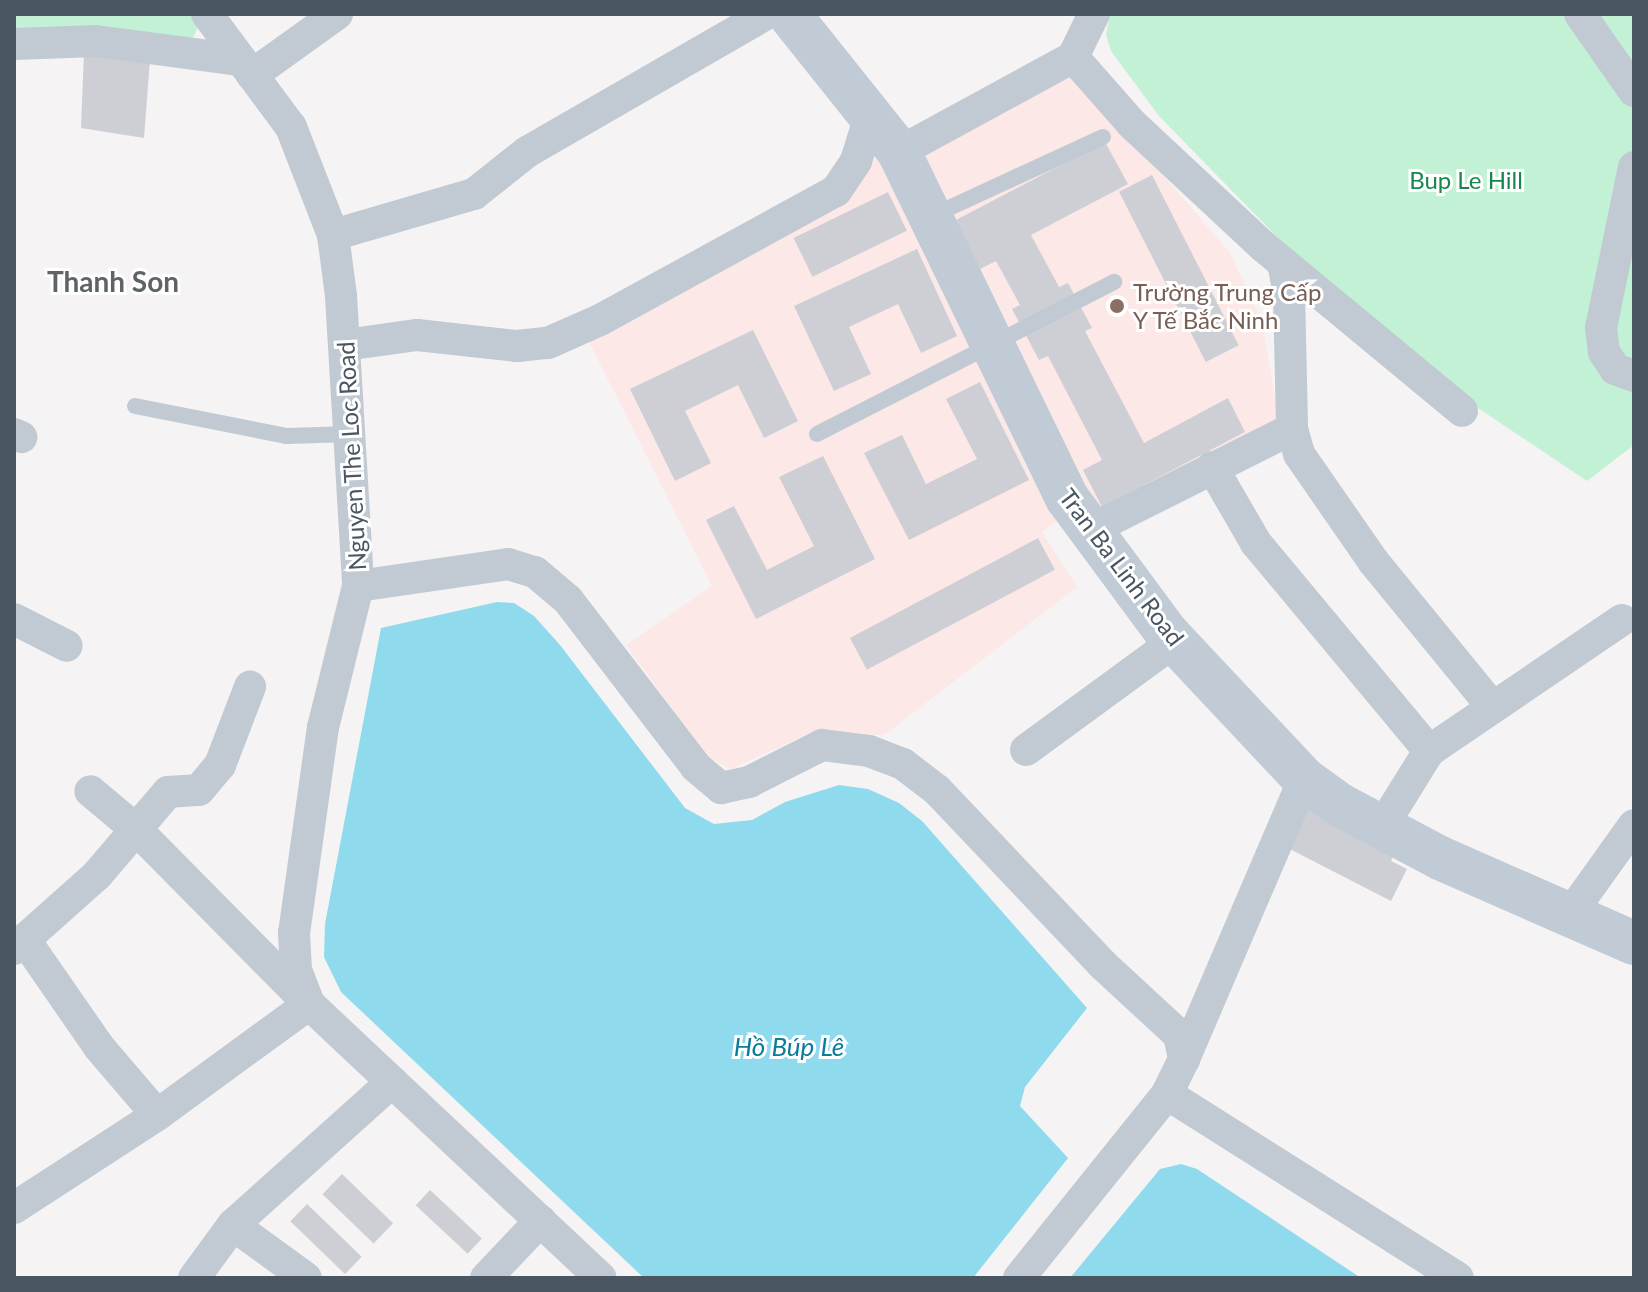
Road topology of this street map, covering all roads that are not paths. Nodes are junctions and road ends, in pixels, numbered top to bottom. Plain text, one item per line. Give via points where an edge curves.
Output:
1 (337, 14) edge
2 (766, 14) edge
3 (789, 14) edge
4 (1094, 14) edge
5 (1580, 14) edge
6 (217, 17) edge
7 (14, 44) edge
8 (1073, 57) junction
9 (246, 67) junction
10 (1634, 91) edge
11 (870, 116) junction
12 (1103, 137) dead end
13 (899, 152) junction
14 (1634, 167) edge
15 (934, 215) junction
16 (333, 235) junction
17 (1283, 263) junction
18 (1114, 282) dead end
19 (345, 345) junction
20 (994, 345) junction
21 (1634, 376) edge
22 (135, 406) dead end
23 (1462, 411) dead end
24 (1292, 429) junction
25 (351, 434) junction
26 (817, 434) dead end
27 (1212, 467) junction
28 (1090, 530) junction
29 (358, 586) junction
30 (14, 619) edge
31 (1622, 620) dead end
32 (1175, 641) junction
33 (67, 646) dead end
34 (250, 687) dead end
35 (1491, 705) junction
36 (1026, 750) dead end
37 (1429, 751) junction
38 (1304, 779) junction
39 (90, 791) dead end
40 (1634, 825) edge
41 (1380, 830) junction
42 (138, 831) junction
43 (1571, 913) junction
44 (1634, 943) edge
45 (19, 944) edge
46 (309, 1004) junction
47 (1184, 1059) junction
48 (392, 1082) junction
49 (1167, 1094) junction
50 (157, 1115) junction
51 (14, 1208) edge
52 (540, 1221) junction
53 (233, 1225) junction
54 (194, 1278) edge
55 (306, 1278) edge
56 (486, 1278) edge
57 (601, 1278) edge
58 (1019, 1278) edge
59 (1458, 1278) edge

1 - 9 street
2 - 16 street via 527,152 474,194
3 - 11 street, Tran Ba Linh Road
4 - 8 street
5 - 10 street
6 - 9 street, Nguyen The Loc Road
7 - 9 street via 96,41
8 - 13 street
8 - 17 street via 1132,124
9 - 16 street, Nguyen The Loc Road via 291,127
11 - 13 street, Tran Ba Linh Road
11 - 19 street via 856,161 836,191 548,343 517,346 417,335
12 - 15 lane
13 - 15 street, Tran Ba Linh Road
14 - 21 street via 1601,328 1604,352 1615,369
15 - 20 street, Tran Ba Linh Road
16 - 19 street, Nguyen The Loc Road
17 - 23 street
17 - 24 street via 1289,293
18 - 20 lane
19 - 25 street, Nguyen The Loc Road
20 - 26 lane
20 - 28 street, Tran Ba Linh Road via 1067,498
22 - 25 lane via 287,436
24 - 27 street
24 - 35 street via 1299,454 1335,510
25 - 29 street, Nguyen The Loc Road
27 - 28 street
27 - 37 street via 1256,543
28 - 32 street, Tran Ba Linh Road
29 - 46 street, Nguyen The Loc Road via 323,727 294,933 296,970
29 - 47 street via 508,564 535,572 568,600 696,767 721,788 732,789 822,745 869,751 903,764 937,790 1102,964 1179,1035
30 - 33 street
31 - 35 street
32 - 36 street
32 - 38 street, Tran Ba Linh Road
34 - 42 street via 220,765 199,790 168,792
35 - 37 street
37 - 41 street
38 - 41 street, Tran Ba Linh Road
38 - 47 street
39 - 42 street
40 - 43 street
41 - 43 street, Tran Ba Linh Road
42 - 45 street
42 - 46 street
43 - 44 street, Tran Ba Linh Road
45 - 50 street
46 - 48 street, Nguyen The Loc Road
46 - 50 street
47 - 49 street
48 - 52 street, Nguyen The Loc Road
48 - 53 street
49 - 58 street
49 - 59 street
50 - 51 street
52 - 56 street
52 - 57 street, Nguyen The Loc Road
53 - 54 street
53 - 55 street

